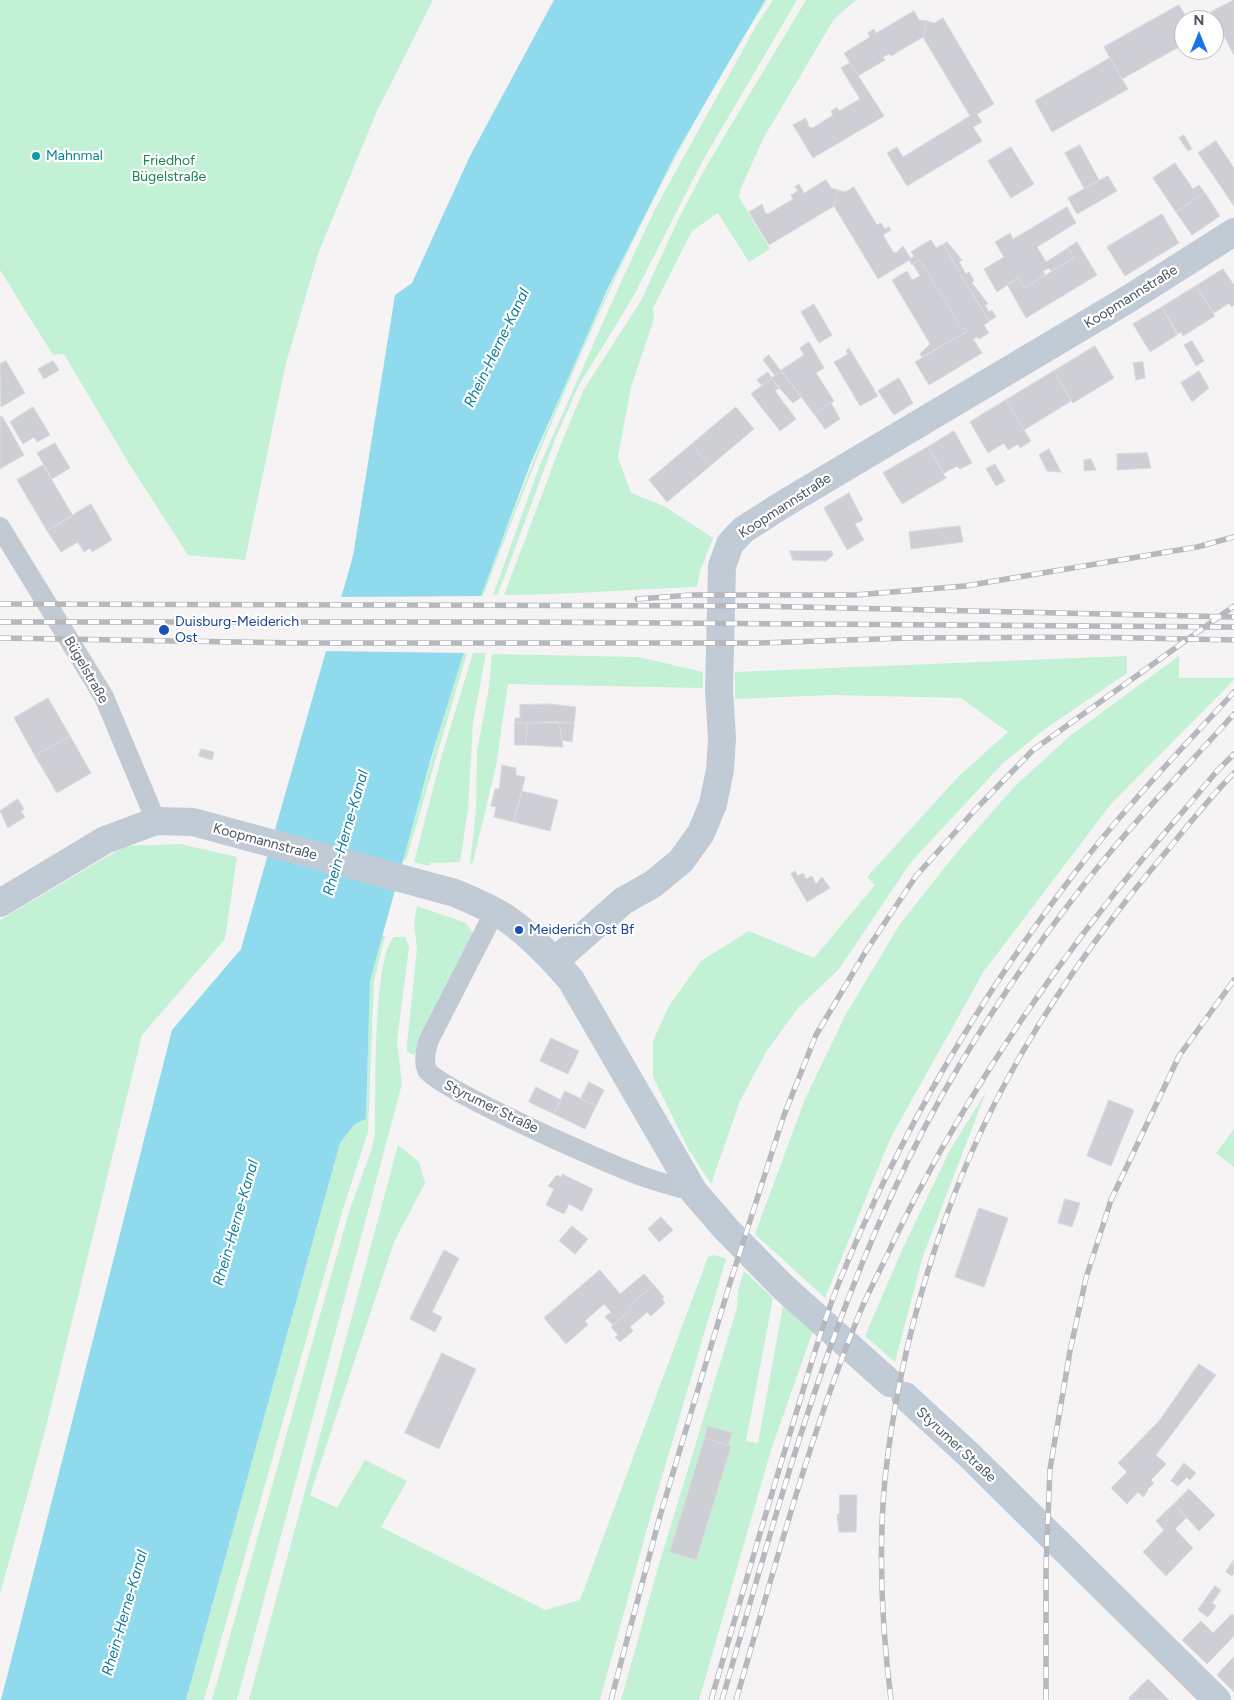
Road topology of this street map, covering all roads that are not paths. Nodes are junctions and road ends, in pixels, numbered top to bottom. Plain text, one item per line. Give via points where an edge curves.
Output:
1 (1234, 232) edge
2 (0, 527) edge
3 (156, 821) junction
4 (0, 902) edge
5 (494, 911) junction
6 (563, 970) junction
7 (694, 1192) junction
8 (1217, 1700) edge

1 - 6 street, Koopmannstraße via 782,505 743,530 730,544 722,566 719,690 722,738 713,804 682,861 653,884 623,901
2 - 3 street, Bügelstraße via 104,696
3 - 4 street, Koopmannstraße via 104,840
3 - 5 street, Koopmannstraße via 193,822 455,893
5 - 6 street, Koopmannstraße via 511,921
5 - 7 street, Styrumer Straße via 429,1040 425,1052 428,1071 436,1080 501,1114 638,1175
6 - 7 street, Styrumer Straße
7 - 8 street, Styrumer Straße via 783,1287 968,1454

